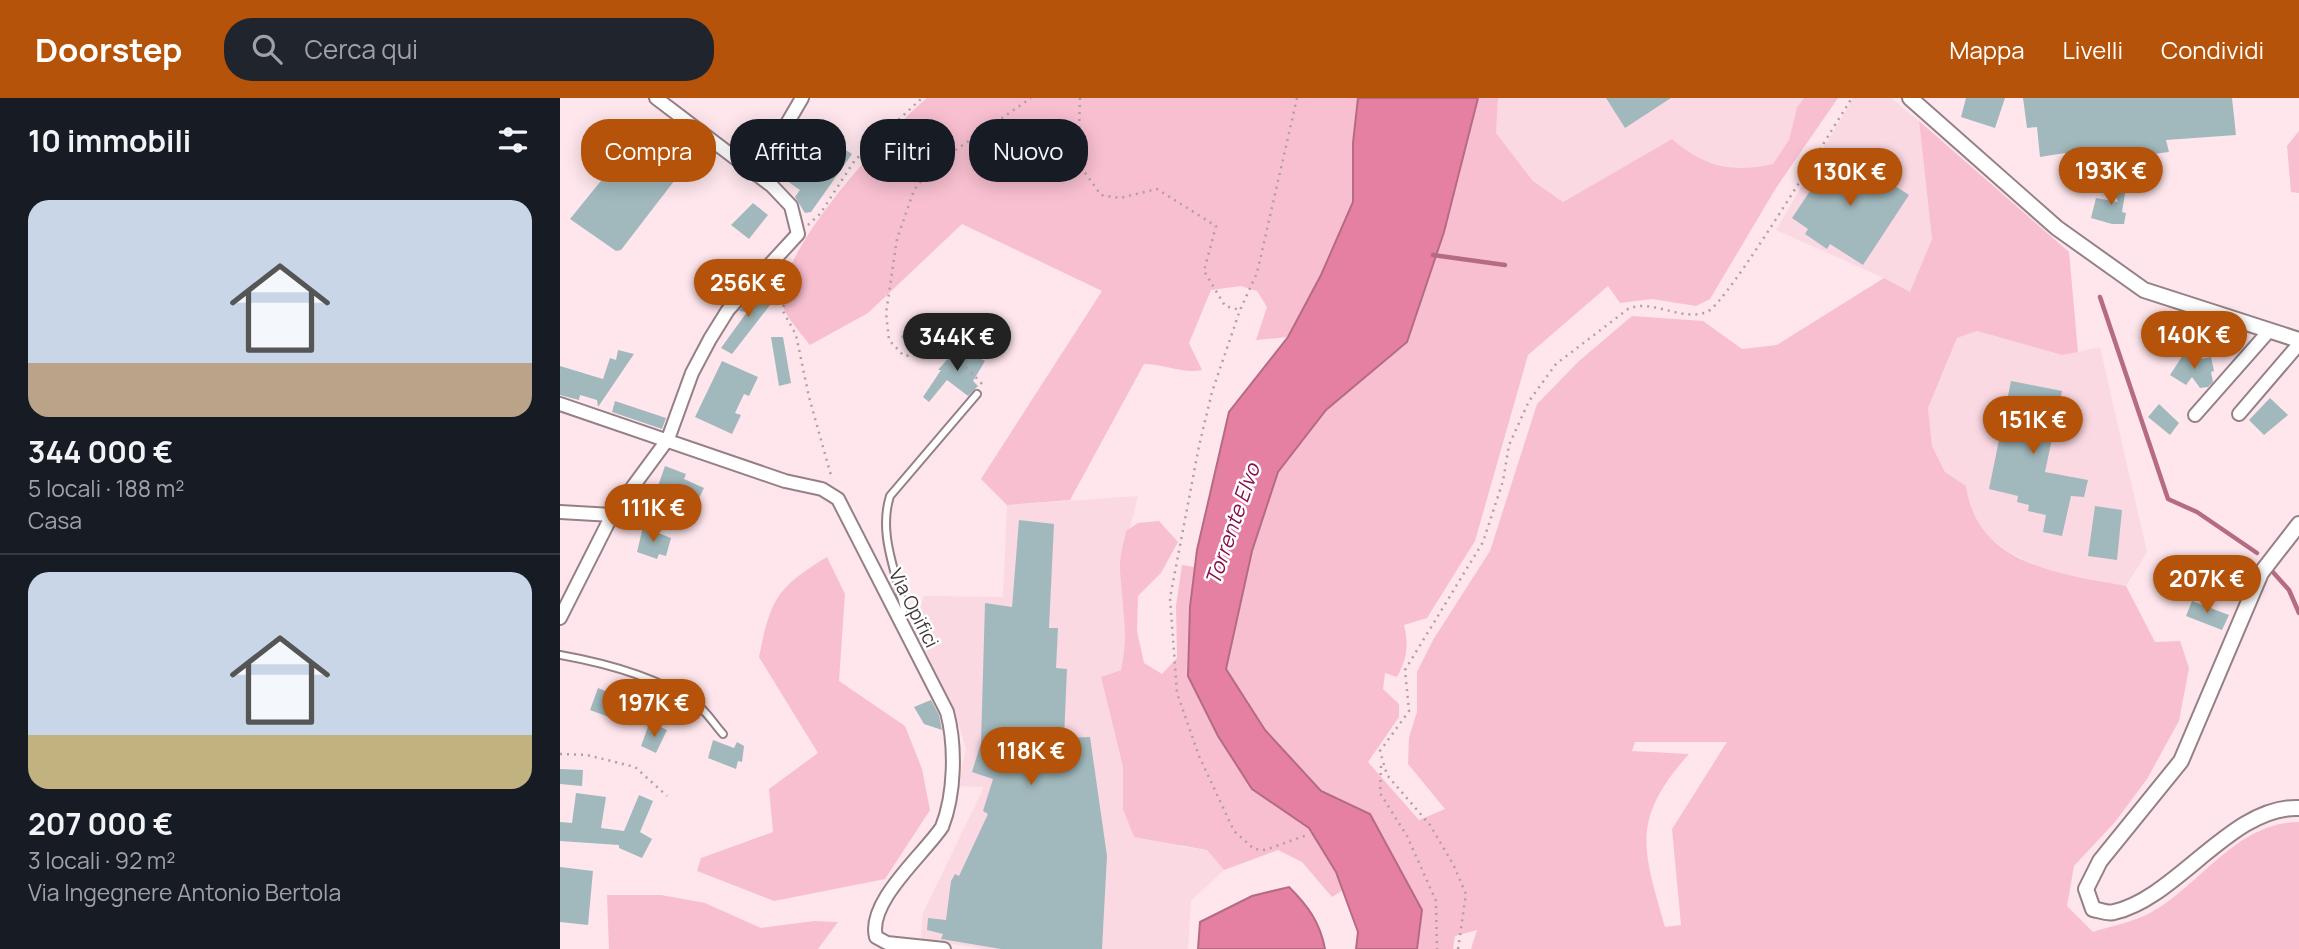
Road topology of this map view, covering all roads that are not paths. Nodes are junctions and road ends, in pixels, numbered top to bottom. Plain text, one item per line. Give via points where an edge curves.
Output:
1 (656, 98) edge
2 (802, 98) edge
3 (1910, 98) edge
4 (790, 119) edge
5 (730, 154) edge
6 (765, 182) edge
7 (2269, 331) junction
8 (2299, 342) edge
9 (977, 394) road end
10 (560, 404) edge
11 (2239, 414) dead end
12 (2195, 415) dead end
13 (668, 439) junction
14 (560, 512) edge
15 (612, 515) junction
16 (2299, 524) edge
17 (560, 618) edge
18 (898, 620) junction
19 (560, 655) edge
20 (723, 734) dead end
21 (2299, 808) edge
22 (944, 949) edge

1 - 5 street
2 - 4 street
3 - 7 street via 2057,228 2144,290
6 - 13 street via 791,206 798,234 728,310 692,373
7 - 8 street
7 - 12 street
8 - 11 street
9 - 18 lane via 890,496 884,514 904,609
10 - 13 street
13 - 15 street
13 - 18 street, Via Opifici via 785,481 822,489 838,499
14 - 15 street
15 - 17 street
16 - 21 street via 2260,573 2181,761 2100,861 2086,889 2093,909 2112,913 2156,892 2250,821
18 - 22 street, Via Opifici via 947,712 953,735 950,782 942,827 882,903 874,927 876,937 887,943
19 - 20 lane via 649,680 696,703

